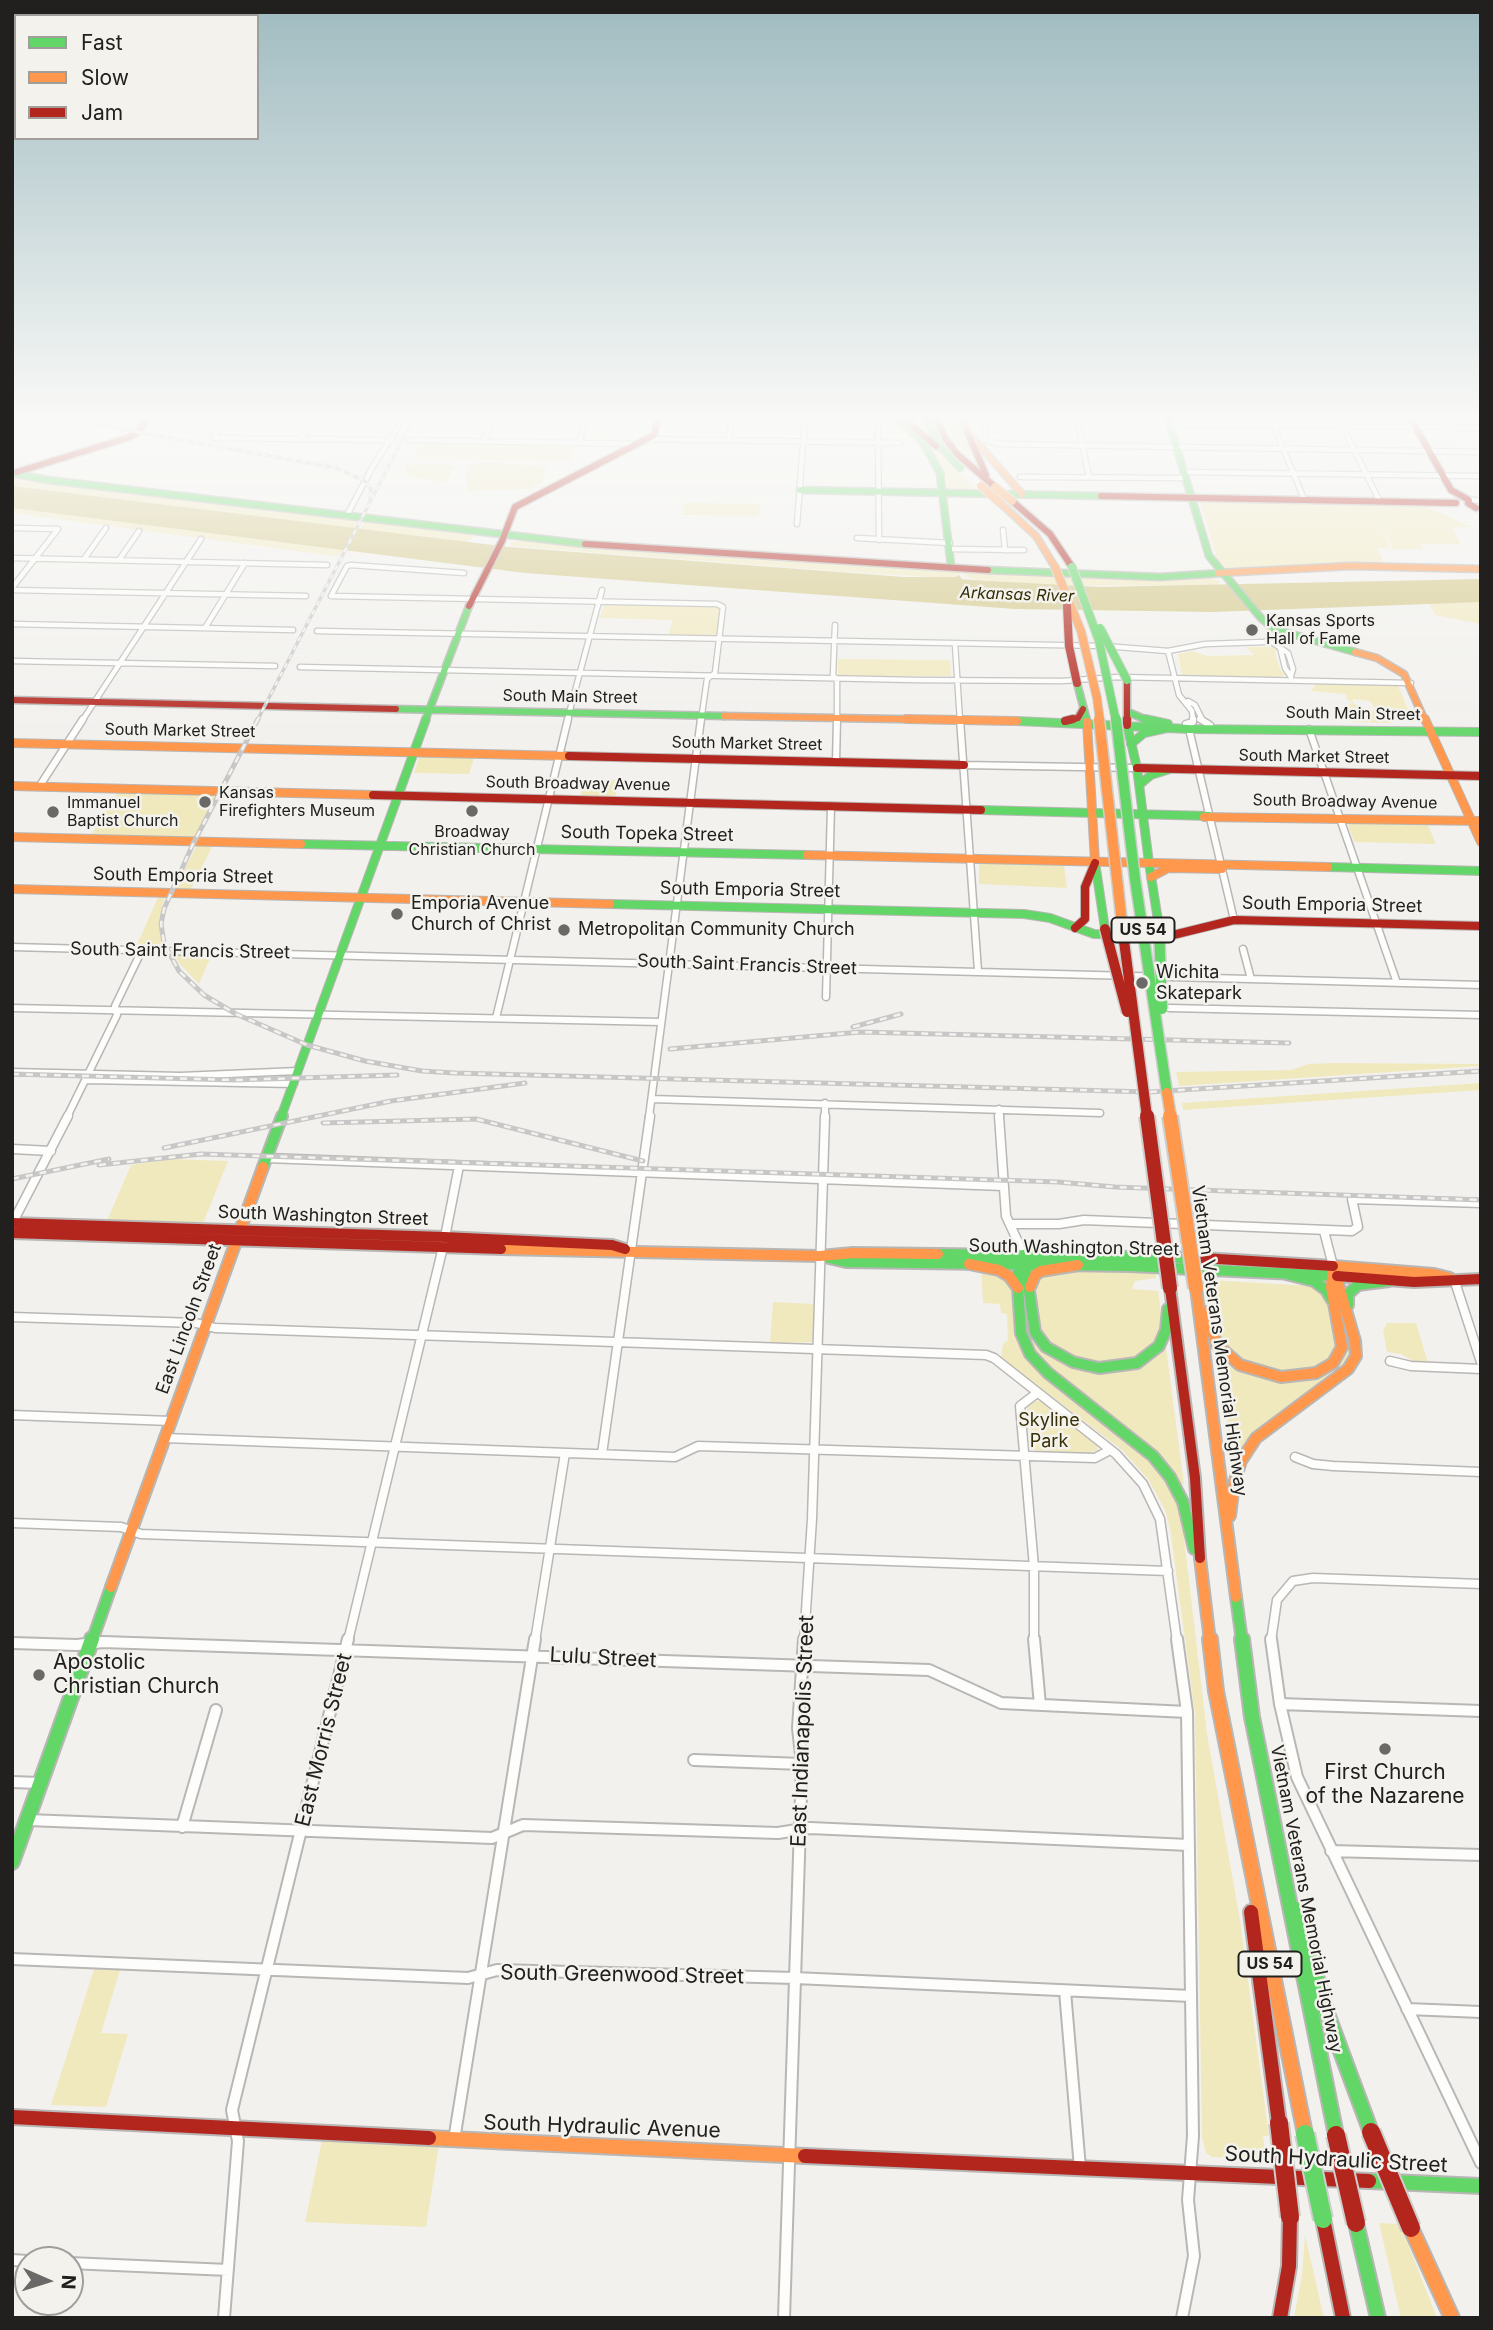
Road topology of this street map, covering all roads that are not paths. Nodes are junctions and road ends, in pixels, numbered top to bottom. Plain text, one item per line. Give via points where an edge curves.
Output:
1 (106, 527) dead end
2 (12, 528) edge
3 (423, 528) edge
4 (507, 528) edge
5 (878, 528) edge
6 (948, 528) edge
7 (1027, 528) edge
8 (1043, 528) edge
9 (1200, 528) edge
10 (1003, 530) dead end
11 (139, 531) dead end
12 (857, 538) dead end
13 (201, 539) dead end
14 (503, 539) junction
15 (878, 540) junction
16 (950, 546) junction
17 (1005, 550) junction
18 (1024, 550) dead end
19 (12, 558) edge
20 (36, 558) junction
21 (84, 559) junction
22 (119, 560) junction
23 (186, 561) junction
24 (245, 563) junction
25 (327, 565) dead end
26 (955, 567) junction
27 (1481, 569) edge
28 (464, 573) dead end
29 (1225, 577) junction
30 (12, 589) edge
31 (602, 590) dead end
32 (164, 593) junction
33 (226, 594) junction
34 (1066, 595) junction
35 (306, 596) dead end
36 (472, 599) junction
37 (600, 602) junction
38 (1088, 606) junction
39 (12, 624) edge
40 (835, 625) dead end
41 (143, 627) junction
42 (205, 628) junction
43 (293, 630) dead end
44 (317, 631) dead end
45 (459, 633) junction
46 (1286, 634) junction
47 (590, 636) junction
48 (720, 639) junction
49 (835, 640) junction
50 (1269, 641) junction
51 (955, 644) junction
52 (1168, 651) junction
53 (12, 661) edge
54 (121, 663) junction
55 (275, 666) dead end
56 (300, 667) dead end
57 (446, 670) junction
58 (580, 673) junction
59 (712, 676) junction
60 (835, 678) junction
61 (1175, 678) junction
62 (1292, 678) junction
63 (957, 680) junction
64 (1410, 683) junction
65 (1179, 695) junction
66 (12, 700) edge
67 (96, 702) junction
68 (432, 710) junction
69 (570, 713) junction
70 (701, 716) junction
71 (1085, 716) junction
72 (836, 719) junction
73 (1128, 719) junction
74 (961, 721) junction
75 (1210, 725) junction
76 (1168, 726) junction
77 (1188, 726) junction
78 (1225, 727) junction
79 (1309, 729) junction
80 (1432, 731) junction
81 (1481, 732) edge
82 (12, 743) edge
83 (68, 744) junction
84 (1131, 744) junction
85 (415, 752) junction
86 (559, 756) junction
87 (695, 759) junction
88 (836, 762) junction
89 (964, 765) junction
90 (1090, 767) junction
91 (1138, 768) junction
92 (1170, 769) junction
93 (1198, 770) junction
94 (1324, 773) junction
95 (1451, 775) junction
96 (1481, 776) edge
97 (1139, 785) junction
98 (12, 786) edge
99 (40, 787) junction
100 (397, 796) junction
101 (548, 799) junction
102 (688, 802) junction
103 (831, 806) junction
104 (967, 809) junction
105 (1094, 812) junction
106 (1142, 814) junction
107 (1209, 816) junction
108 (1338, 818) junction
109 (1476, 821) edge
110 (12, 837) edge
111 (1481, 842) edge
112 (381, 845) junction
113 (539, 849) junction
114 (685, 852) junction
115 (831, 856) junction
116 (972, 859) junction
117 (1095, 862) junction
118 (1149, 863) junction
119 (1222, 867) junction
120 (1357, 869) junction
121 (1481, 871) edge
122 (1151, 877) junction
123 (12, 889) edge
124 (362, 897) junction
125 (526, 901) junction
126 (678, 905) junction
127 (829, 909) junction
128 (976, 913) junction
129 (1234, 920) junction
130 (1376, 923) junction
131 (1481, 926) edge
132 (1075, 928) junction
133 (12, 947) edge
134 (1244, 948) dead end
135 (142, 950) junction
136 (341, 954) junction
137 (511, 959) junction
138 (670, 963) junction
139 (827, 967) junction
140 (978, 971) junction
141 (1251, 979) junction
142 (1397, 983) junction
143 (1481, 985) edge
144 (826, 997) dead end
145 (1170, 1008) dead end
146 (12, 1009) edge
147 (116, 1011) junction
148 (319, 1015) junction
149 (1481, 1015) edge
150 (496, 1018) junction
151 (661, 1022) junction
152 (1138, 1049) junction
153 (1162, 1052) junction
154 (12, 1072) edge
155 (87, 1077) junction
156 (296, 1078) junction
157 (652, 1099) junction
158 (825, 1103) junction
159 (999, 1109) junction
160 (1100, 1113) dead end
161 (12, 1149) edge
162 (51, 1151) junction
163 (267, 1158) junction
164 (458, 1167) junction
165 (640, 1172) junction
166 (821, 1179) junction
167 (1003, 1186) junction
168 (1481, 1203) edge
169 (12, 1223) edge
170 (1011, 1224) junction
171 (1324, 1231) junction
172 (12, 1233) edge
173 (238, 1235) junction
174 (443, 1242) junction
175 (631, 1250) junction
176 (820, 1256) junction
177 (1023, 1261) junction
178 (969, 1264) junction
179 (1078, 1265) junction
180 (1283, 1273) junction
181 (1334, 1273) junction
182 (1454, 1279) junction
183 (1481, 1279) edge
184 (1390, 1281) junction
185 (1024, 1288) junction
186 (1170, 1288) junction
187 (1196, 1288) junction
188 (1335, 1305) junction
189 (12, 1317) edge
190 (1350, 1322) junction
191 (205, 1325) junction
192 (421, 1335) junction
193 (620, 1342) junction
194 (817, 1349) junction
195 (1390, 1361) dead end
196 (1481, 1362) edge
197 (1481, 1369) edge
198 (1037, 1393) junction
199 (12, 1415) edge
200 (171, 1421) junction
201 (165, 1438) junction
202 (394, 1447) junction
203 (814, 1449) junction
204 (1110, 1450) junction
205 (565, 1453) junction
206 (602, 1454) junction
207 (1024, 1456) junction
208 (1295, 1457) dead end
209 (1481, 1472) edge
210 (12, 1523) edge
211 (131, 1531) junction
212 (372, 1544) junction
213 (548, 1550) junction
214 (1229, 1551) junction
215 (810, 1559) junction
216 (1034, 1567) junction
217 (1168, 1572) junction
218 (1202, 1583) junction
219 (1481, 1584) edge
220 (12, 1643) edge
221 (90, 1644) junction
222 (346, 1651) junction
223 (532, 1656) junction
224 (803, 1665) junction
225 (1280, 1704) junction
226 (1040, 1705) junction
227 (216, 1710) dead end
228 (1481, 1711) edge
229 (1188, 1712) junction
230 (694, 1760) dead end
231 (802, 1764) junction
232 (12, 1782) edge
233 (40, 1783) junction
234 (1235, 1794) junction
235 (1269, 1807) junction
236 (26, 1820) junction
237 (182, 1827) junction
238 (800, 1830) junction
239 (301, 1832) junction
240 (504, 1833) junction
241 (1189, 1845) junction
242 (1331, 1851) junction
243 (1481, 1855) edge
244 (12, 1862) edge
245 (12, 1959) edge
246 (267, 1970) junction
247 (482, 1974) junction
248 (795, 1978) junction
249 (1065, 1992) junction
250 (1191, 1996) junction
251 (1407, 2009) junction
252 (1481, 2012) edge
253 (12, 2117) edge
254 (236, 2128) junction
255 (454, 2140) junction
256 (790, 2154) junction
257 (1481, 2163) edge
258 (1080, 2168) junction
259 (1190, 2173) junction
260 (1481, 2186) edge
261 (84, 2264) edge
262 (228, 2270) junction
263 (224, 2318) edge
264 (784, 2318) edge
265 (1182, 2318) edge
266 (1280, 2318) edge
267 (1343, 2318) edge
268 (1378, 2318) edge
269 (1452, 2318) edge

1 - 21 street
2 - 20 street via 58,529
3 - 14 main road
4 - 14 main road, East Lincoln Street
5 - 15 street
6 - 16 main road
7 - 34 main road, US 54, bridge via 1055,567
8 - 38 main road, Vietnam Veterans Memorial Highway / US 54, bridge via 1072,567
9 - 29 main road via 1207,553
10 - 17 street
11 - 22 street
12 - 15 street
13 - 23 street
14 - 26 main road
14 - 36 main road, East Lincoln Street
15 - 16 street
16 - 17 street
16 - 26 main road
17 - 18 street
19 - 20 street
20 - 21 street
20 - 30 street
21 - 22 street
22 - 23 street
23 - 24 street
23 - 32 street
24 - 25 street
24 - 33 street
26 - 29 main road
27 - 29 main road via 1358,566
28 - 36 street via 347,566 331,596
29 - 46 main road via 1261,618
30 - 32 street
31 - 37 street
32 - 33 street
32 - 41 street
33 - 35 street
33 - 42 street
34 - 71 main road, bridge via 1069,646
34 - 152 main road, US 54, bridge via 1081,631 1097,698
36 - 37 street
36 - 45 main road, East Lincoln Street
37 - 47 street
37 - 48 street via 717,604 723,607
38 - 73 main road, bridge via 1127,681
38 - 153 main road, Vietnam Veterans Memorial Highway / US 54, bridge via 1115,709
39 - 41 street
40 - 49 street
41 - 42 street
41 - 54 street
42 - 43 street
44 - 45 street
45 - 47 street
45 - 57 main road, East Lincoln Street
46 - 50 street
46 - 64 main road via 1377,658 1398,668
47 - 48 street
47 - 58 street
48 - 49 street
48 - 59 street
49 - 51 street
49 - 60 street
50 - 52 street
50 - 62 street via 1280,647
51 - 52 street
51 - 63 street
52 - 61 street
53 - 54 street
54 - 55 street
54 - 67 street
56 - 57 street
57 - 58 street
57 - 68 main road, East Lincoln Street
58 - 59 street
58 - 69 street
59 - 60 street
59 - 70 street via 706,679
60 - 63 street
60 - 72 street
61 - 62 street
61 - 63 street
61 - 65 street
62 - 64 street
63 - 74 street
64 - 80 main road
65 - 75 street via 1195,705 1200,719
65 - 77 street via 1192,711 1193,722
66 - 67 main road, South Main Street
67 - 68 main road, South Main Street
67 - 83 street
68 - 69 main road, South Main Street
68 - 85 main road, East Lincoln Street
69 - 70 main road, South Main Street
69 - 86 street
70 - 72 main road, South Main Street
70 - 87 street
71 - 73 main road, South Main Street
71 - 74 main road, South Main Street via 1065,721
71 - 90 main road
72 - 74 main road, South Main Street
72 - 88 street
73 - 76 main road, South Main Street
73 - 84 main road
74 - 89 street
75 - 77 main road, South Main Street
75 - 78 main road, South Main Street
76 - 77 main road, South Main Street
76 - 84 main road via 1144,733
77 - 78 main road, South Main Street
77 - 93 street
78 - 79 main road, South Main Street
79 - 80 main road, South Main Street
79 - 94 street
80 - 81 main road, South Main Street
80 - 95 main road
82 - 83 main road, South Market Street
83 - 85 main road, South Market Street
83 - 99 street
84 - 91 main road
85 - 86 main road, South Market Street
85 - 100 main road, East Lincoln Street
86 - 87 main road, South Market Street
86 - 101 street
87 - 88 main road, South Market Street
87 - 102 street
88 - 89 main road, South Market Street
89 - 90 street, South Market Street
89 - 104 street
90 - 91 street, South Market Street
90 - 105 main road
91 - 92 main road, South Market Street
91 - 97 main road
92 - 93 main road, South Market Street
92 - 97 main road
93 - 94 main road, South Market Street
93 - 107 street
94 - 95 main road, South Market Street
94 - 108 street
95 - 96 main road, South Market Street
95 - 109 main road
97 - 106 main road
98 - 99 main road, South Broadway Avenue
99 - 100 main road, South Broadway Avenue
100 - 101 main road, South Broadway Avenue
100 - 112 main road, East Lincoln Street
101 - 102 main road, South Broadway Avenue
101 - 113 street
102 - 103 main road, South Broadway Avenue
102 - 114 street
103 - 104 main road, South Broadway Avenue
103 - 115 street
104 - 105 main road, South Broadway Avenue
104 - 116 street
105 - 106 main road, South Broadway Avenue
105 - 117 main road
106 - 107 main road, South Broadway Avenue
106 - 118 main road
107 - 108 main road, South Broadway Avenue
107 - 119 street
108 - 109 main road, South Broadway Avenue
108 - 120 street
109 - 111 main road
110 - 112 main road, South Topeka Street
112 - 113 main road, South Topeka Street
112 - 124 main road, East Lincoln Street
113 - 114 main road, South Topeka Street
113 - 125 street
114 - 115 main road, South Topeka Street
114 - 126 street
115 - 116 main road, South Topeka Street
115 - 127 street
116 - 117 main road, South Topeka Street
116 - 128 street
117 - 118 main road, South Topeka Street
117 - 132 main road via 1085,887 1086,919
117 - 152 main road, bridge via 1105,929
118 - 119 main road, South Topeka Street
118 - 122 main road
119 - 120 main road, South Topeka Street
119 - 122 main road via 1168,868
119 - 129 street
120 - 121 main road, South Topeka Street
120 - 130 street
122 - 153 main road, bridge via 1163,961
123 - 124 main road, South Emporia Street
124 - 125 main road, South Emporia Street
124 - 136 main road, East Lincoln Street
125 - 126 main road, South Emporia Street
125 - 137 street
126 - 127 main road, South Emporia Street
126 - 138 street
127 - 128 main road, South Emporia Street
127 - 139 street
128 - 132 main road, South Emporia Street via 1041,916
128 - 140 street
129 - 130 main road, South Emporia Street
129 - 132 main road, South Emporia Street via 1176,935 1113,935
130 - 131 main road, South Emporia Street
130 - 142 street
133 - 135 street, South Saint Francis Street
134 - 141 street
135 - 136 street, South Saint Francis Street
135 - 147 street
136 - 137 street, South Saint Francis Street
136 - 148 main road, East Lincoln Street
137 - 138 street, South Saint Francis Street
137 - 150 street
138 - 139 street, South Saint Francis Street
138 - 151 street
139 - 140 street, South Saint Francis Street
139 - 144 street
140 - 141 street, South Saint Francis Street
141 - 142 street, South Saint Francis Street
142 - 143 street, South Saint Francis Street
145 - 149 street
146 - 147 street
147 - 148 street
147 - 155 street
148 - 150 street
148 - 156 main road, East Lincoln Street
150 - 151 street
151 - 157 street
152 - 186 main road, US 54, bridge
153 - 187 main road, Vietnam Veterans Memorial Highway / US 54, bridge
154 - 155 street
155 - 156 street
155 - 156 street
155 - 162 street
156 - 163 main road, East Lincoln Street
157 - 158 street
157 - 165 street
158 - 159 street
158 - 166 street, East Indianapolis Street
159 - 160 street
159 - 167 street
161 - 162 street
162 - 169 street
163 - 164 street
163 - 173 main road, East Lincoln Street
164 - 165 street
164 - 174 street, East Morris Street
165 - 166 street
165 - 175 street
166 - 167 street
166 - 176 street, East Indianapolis Street
167 - 170 street
168 - 171 street via 1352,1199 1358,1227
169 - 173 main road, South Washington Street
170 - 171 street via 1084,1220
170 - 177 street
171 - 181 street
172 - 173 main road
173 - 174 main road, South Washington Street
173 - 191 main road, East Lincoln Street
174 - 175 main road, South Washington Street via 612,1245
174 - 192 street, East Morris Street
175 - 176 main road, South Washington Street
175 - 193 street
176 - 177 main road, South Washington Street via 853,1253
176 - 178 main road, South Washington Street via 846,1262
176 - 194 street, East Indianapolis Street
177 - 178 main road, South Washington Street
177 - 179 main road, South Washington Street
177 - 181 main road, South Washington Street via 1239,1259
177 - 185 main road
178 - 185 main road via 999,1270
179 - 180 main road, South Washington Street
179 - 185 main road via 1041,1271
180 - 181 main road, South Washington Street
180 - 188 main road via 1321,1285
181 - 182 main road, South Washington Street via 1434,1274
181 - 184 main road, South Washington Street
181 - 188 main road
181 - 190 main road
182 - 183 main road, South Washington Street
182 - 184 main road, South Washington Street
182 - 196 street
184 - 190 main road via 1365,1283 1351,1290 1347,1299
185 - 186 main road via 1035,1332 1046,1347 1073,1362 1114,1368 1137,1363 1158,1346 1166,1330
185 - 218 main road via 1021,1332 1030,1354 1153,1456 1170,1477 1183,1502
186 - 218 main road, US 54 via 1195,1478
187 - 188 main road via 1221,1351 1250,1370 1281,1377 1316,1373 1339,1355 1342,1336
187 - 214 main road, Vietnam Veterans Memorial Highway / US 54
189 - 191 street
190 - 214 main road via 1356,1356 1348,1369 1256,1438 1241,1461 1231,1506
191 - 192 street
191 - 200 main road, East Lincoln Street
192 - 193 street
192 - 202 street, East Morris Street
193 - 194 street
193 - 206 street
194 - 198 street via 986,1355
194 - 203 street, East Indianapolis Street
195 - 197 street
198 - 204 street
198 - 207 street via 1020,1406
199 - 200 street
200 - 201 main road, East Lincoln Street
201 - 202 street
201 - 211 main road, East Lincoln Street
202 - 205 street
202 - 212 street, East Morris Street
203 - 206 street via 698,1446 675,1457
203 - 207 street
203 - 215 street, East Indianapolis Street
204 - 207 street via 1095,1458
204 - 217 street via 1143,1484 1160,1519
205 - 206 street
205 - 213 street
207 - 216 street
208 - 209 street via 1333,1466
210 - 211 street
211 - 212 street
211 - 221 main road, East Lincoln Street
212 - 213 street
212 - 222 street, East Morris Street
213 - 215 street
213 - 223 street
214 - 235 main road, Vietnam Veterans Memorial Highway / US 54
215 - 216 street
215 - 224 street, East Indianapolis Street
216 - 217 street
216 - 226 street
217 - 229 street
218 - 234 main road, US 54
219 - 225 street via 1293,1581 1282,1591 1273,1620 1272,1657
220 - 221 street, Lulu Street
221 - 222 street, Lulu Street
221 - 233 main road, East Lincoln Street
222 - 223 street, Lulu Street
222 - 239 street, East Morris Street
223 - 224 street, Lulu Street
223 - 240 street
224 - 226 street, Lulu Street via 929,1670 1001,1703
224 - 231 street, East Indianapolis Street
225 - 228 street
225 - 242 street via 1297,1777
226 - 229 street, Lulu Street
227 - 237 street
229 - 241 street
230 - 231 street
231 - 238 street, East Indianapolis Street
232 - 233 street
233 - 236 main road, East Lincoln Street
234 - 266 main road, bridge via 1290,2217 1289,2266
234 - 267 main road, US 54, bridge
235 - 268 main road, Vietnam Veterans Memorial Highway / US 54, bridge
235 - 269 main road, bridge via 1326,2011 1371,2132
236 - 237 street
236 - 244 main road, East Lincoln Street
237 - 239 street
238 - 240 street via 523,1825
238 - 241 street
238 - 248 street, East Indianapolis Street
239 - 240 street via 490,1838
239 - 246 street, East Morris Street
240 - 247 street
241 - 250 street
242 - 243 street
242 - 251 street
245 - 246 street, South Greenwood Street
246 - 247 street, South Greenwood Street via 468,1978
246 - 254 street, East Morris Street via 232,2110
247 - 248 street, South Greenwood Street via 497,1970
247 - 255 street
248 - 249 street, South Greenwood Street
248 - 256 street, East Indianapolis Street
249 - 250 street, South Greenwood Street
249 - 258 street
250 - 259 street
251 - 252 street
251 - 257 street
253 - 254 main road, South Hydraulic Avenue
254 - 255 main road, South Hydraulic Avenue
254 - 262 street, East Morris Street
255 - 256 main road, South Hydraulic Avenue
256 - 258 main road, South Hydraulic Avenue
256 - 264 street, East Indianapolis Street
258 - 259 main road, South Hydraulic Avenue
259 - 260 main road, South Hydraulic Street
259 - 265 street via 1194,2256
261 - 262 street
262 - 263 street, East Morris Street

